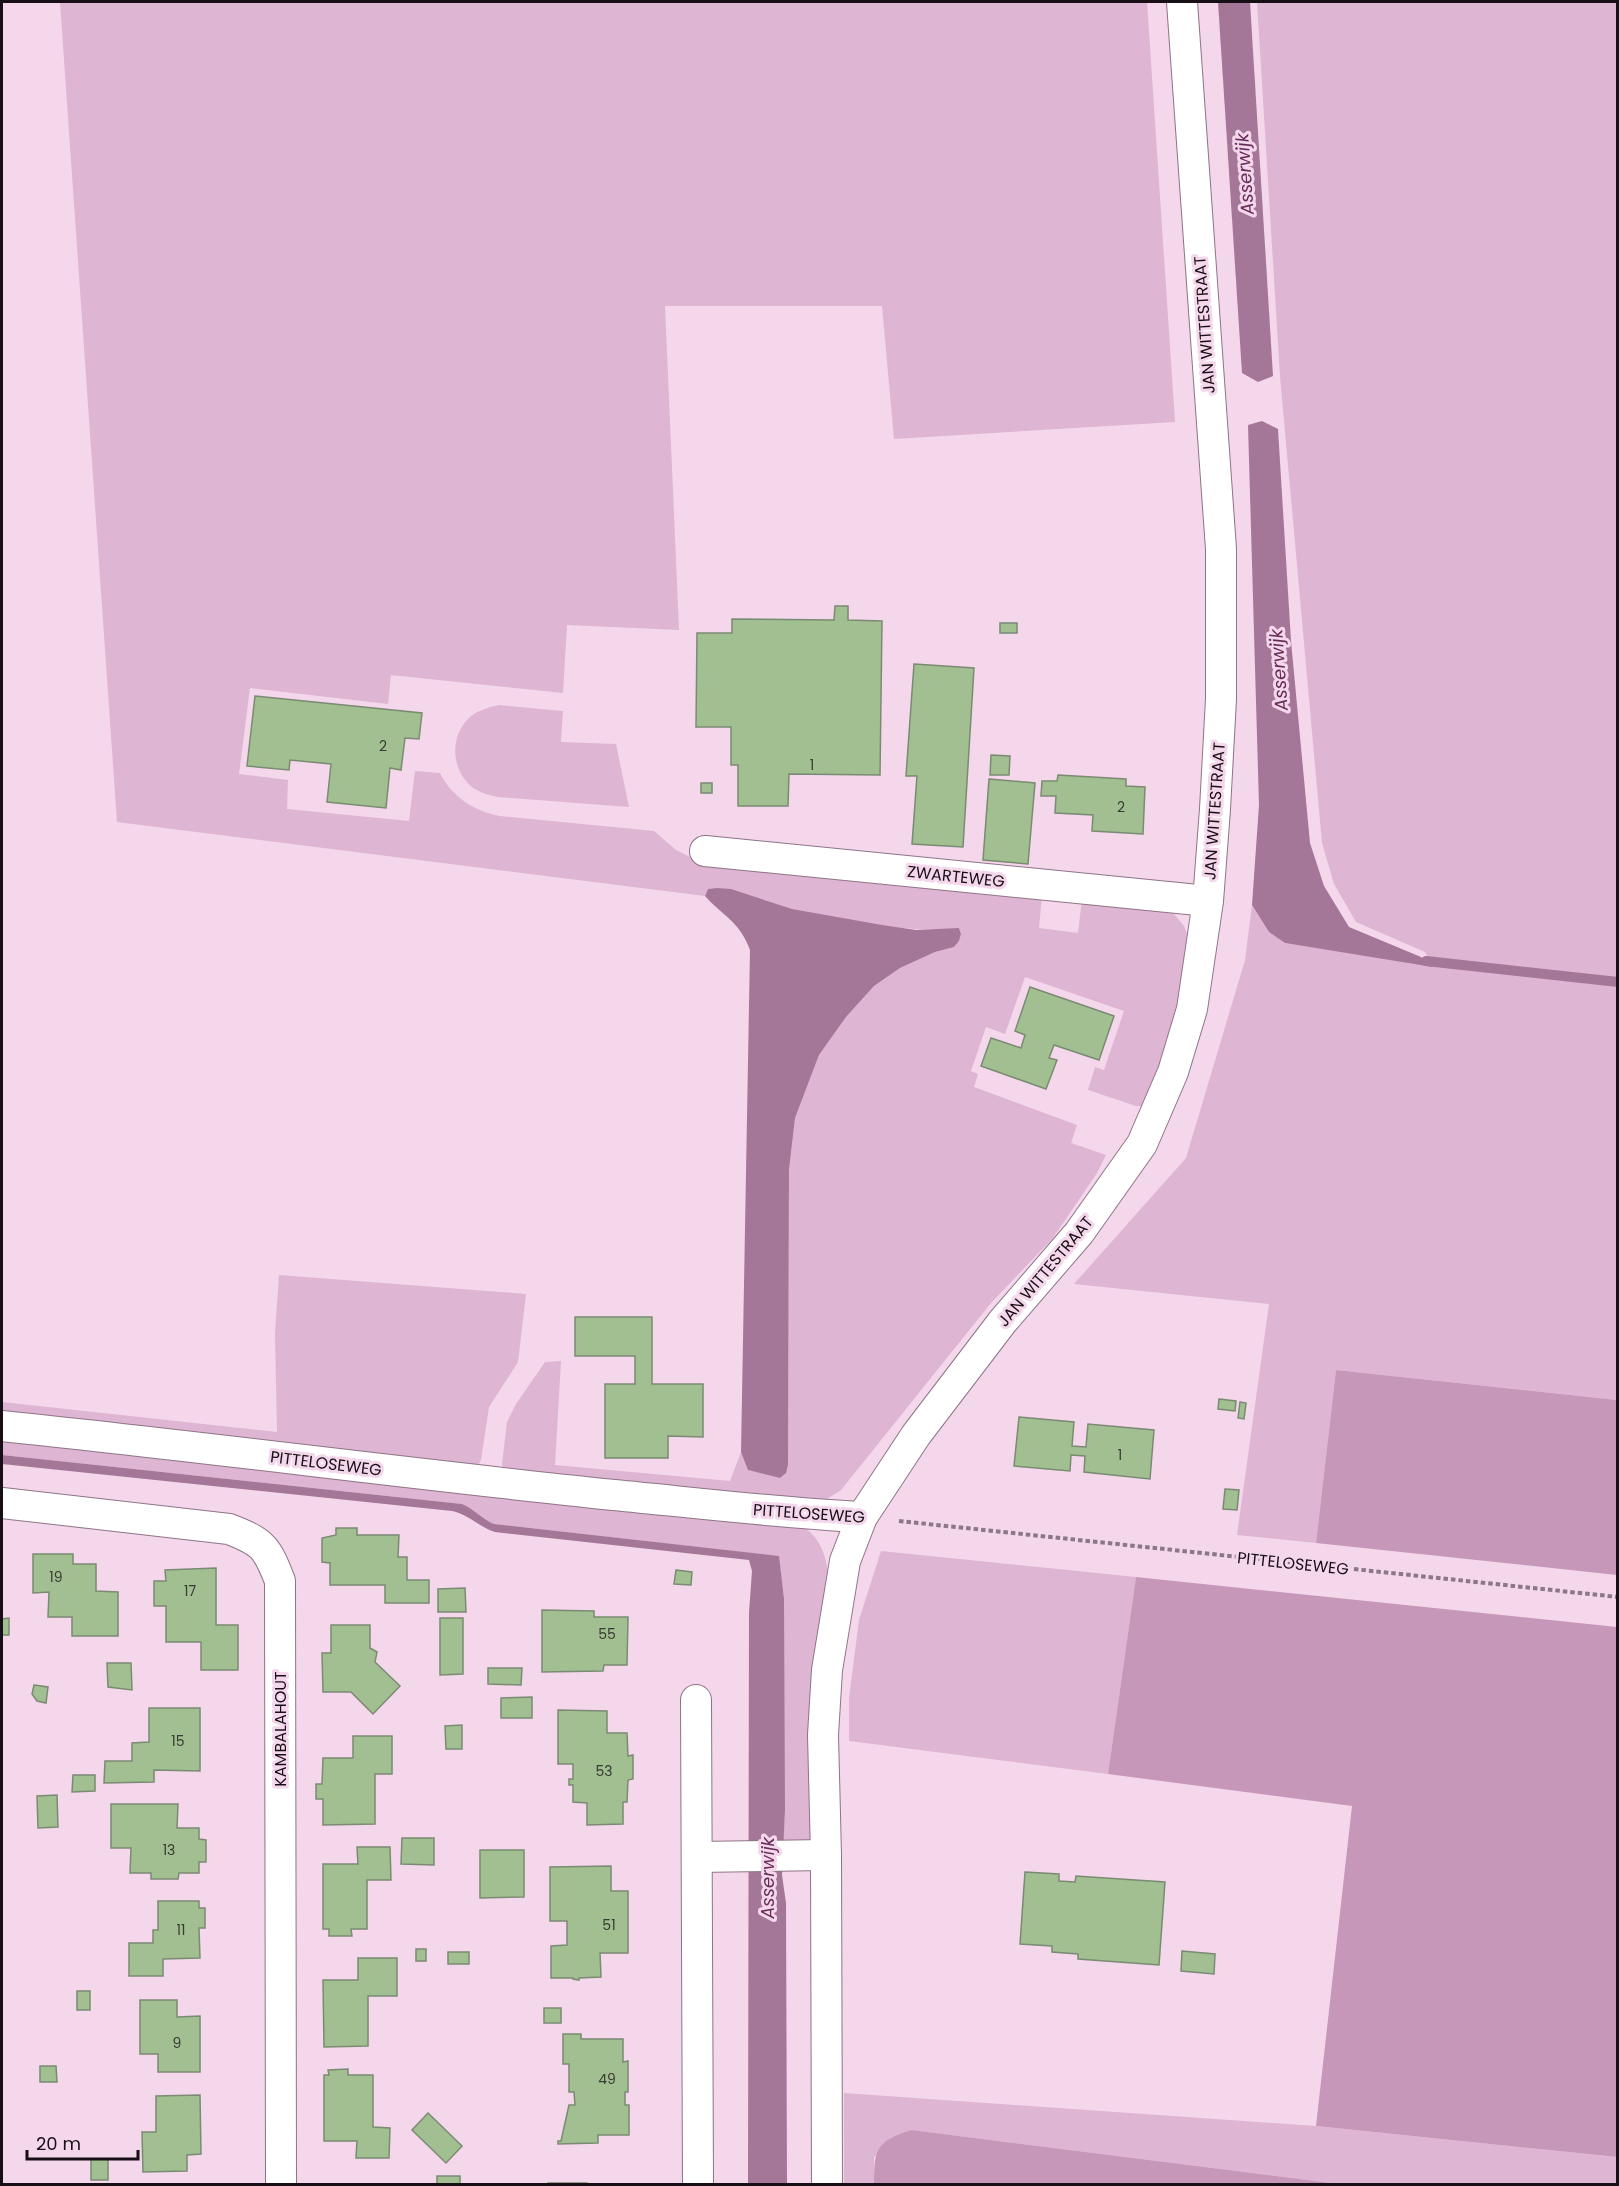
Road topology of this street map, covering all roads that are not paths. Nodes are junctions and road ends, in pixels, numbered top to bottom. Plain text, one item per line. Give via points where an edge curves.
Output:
1 (1182, 2) edge
2 (705, 850) dead end
3 (1208, 901) junction
4 (2, 1426) edge
5 (2, 1503) edge
6 (862, 1517) junction
7 (696, 1700) dead end
8 (813, 1856) junction
9 (697, 1857) junction
10 (280, 2184) edge
11 (698, 2184) edge
12 (827, 2184) edge

1 - 3 street, JAN WITTESTRAAT via 1221,549 1221,699
2 - 3 street, ZWARTEWEG
3 - 6 street, JAN WITTESTRAAT via 1192,1009 1173,1072 1142,1144 1079,1233 1003,1321 916,1435
4 - 6 street, PITTELOSEWEG via 488,1482
5 - 10 street, KAMBALAHOUT via 230,1529 255,1539 271,1557 280,1581
6 - 8 street via 845,1561 827,1670
7 - 9 street
8 - 9 street
8 - 12 street
9 - 11 street

